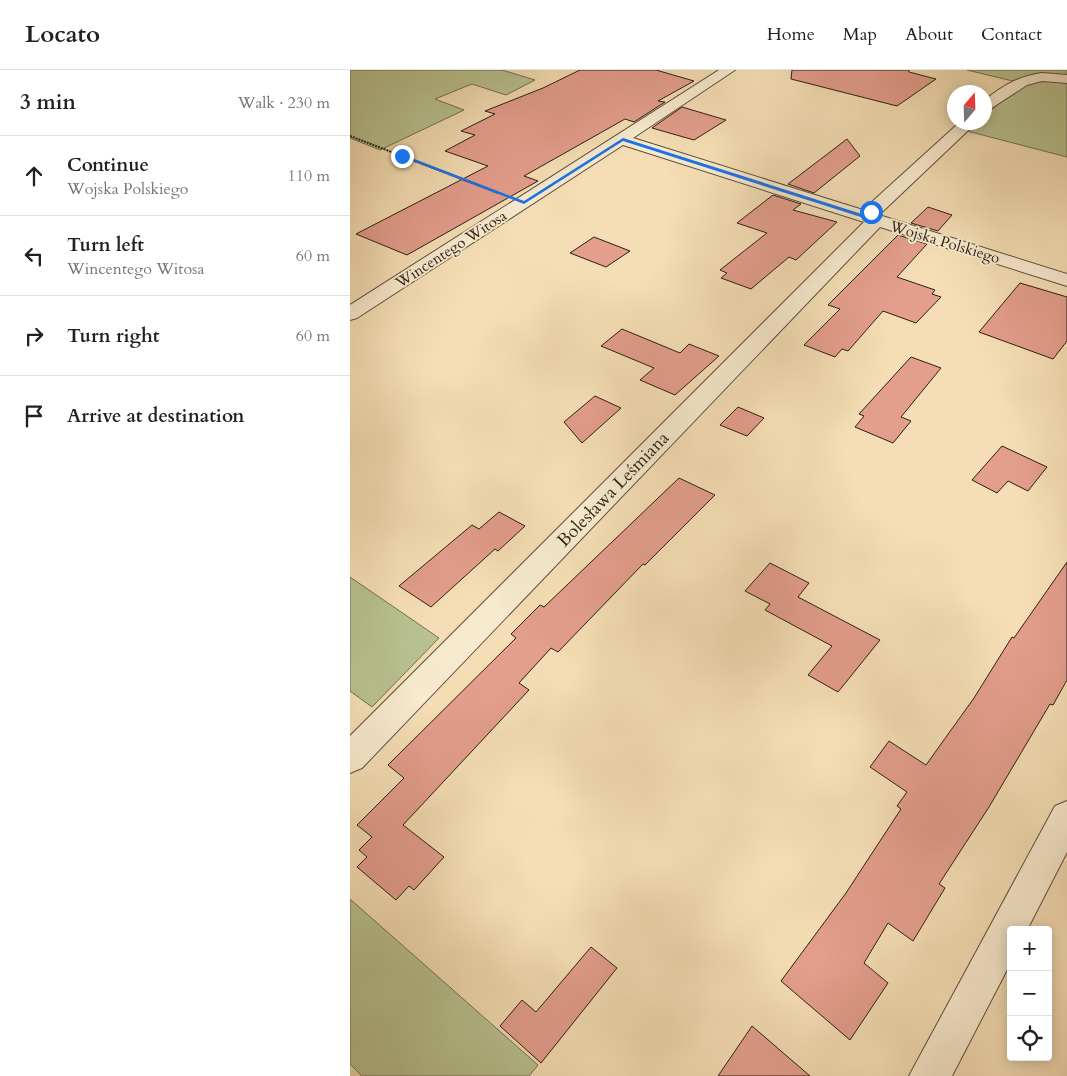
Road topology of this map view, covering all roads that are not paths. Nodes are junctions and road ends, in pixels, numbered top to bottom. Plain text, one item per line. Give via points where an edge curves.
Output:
1 (728, 70) edge
2 (1067, 79) edge
3 (992, 102) edge
4 (962, 130) edge
5 (623, 140) junction
6 (871, 218) junction
7 (1067, 280) edge
8 (350, 314) edge
9 (350, 758) edge
10 (1067, 817) edge
11 (930, 1076) edge

1 - 5 street, Wincentego Witosa
2 - 3 street via 1044,76 1023,80
4 - 6 street, Bolesława Leśmiana
5 - 6 street, Wojska Polskiego
5 - 8 street, Wincentego Witosa
6 - 7 street, Wojska Polskiego
6 - 9 street, Bolesława Leśmiana
10 - 11 street

